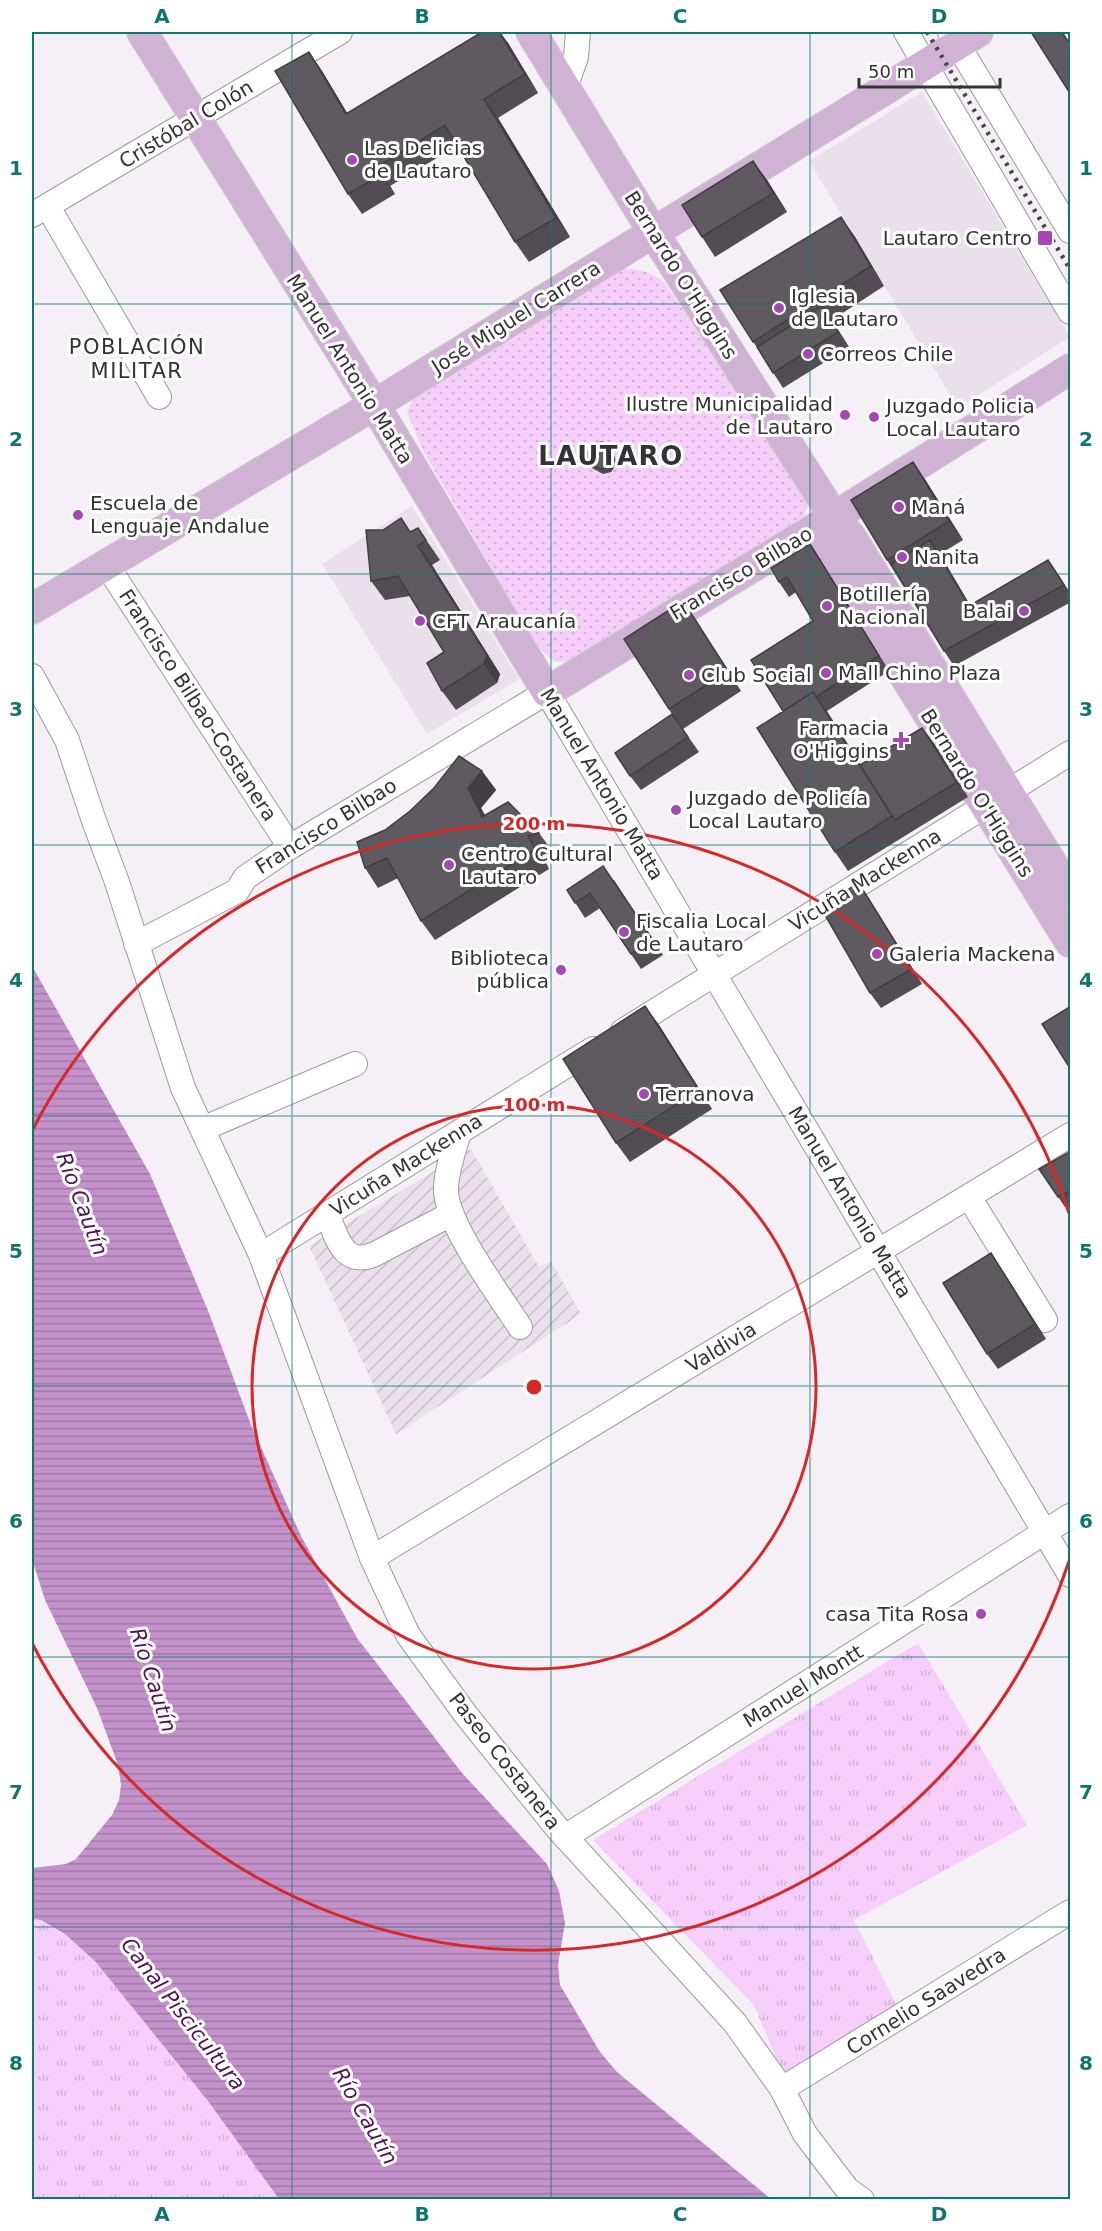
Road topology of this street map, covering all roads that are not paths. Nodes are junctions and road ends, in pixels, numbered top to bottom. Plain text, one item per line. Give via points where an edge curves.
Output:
1 (142, 32) edge
2 (340, 32) edge
3 (531, 32) edge
4 (578, 32) edge
5 (906, 32) edge
6 (962, 36) edge
7 (925, 64) junction
8 (566, 88) junction
9 (194, 118) junction
10 (40, 211) edge
11 (1071, 231) edge
12 (653, 232) junction
13 (1071, 312) edge
14 (1071, 369) edge
15 (159, 397) dead end
16 (374, 405) junction
17 (834, 517) junction
18 (106, 564) junction
19 (41, 603) edge
20 (32, 676) edge
21 (547, 692) junction
22 (1071, 753) edge
23 (997, 799) junction
24 (290, 847) junction
25 (1071, 893) edge
26 (1071, 942) edge
27 (136, 944) junction
28 (715, 974) junction
29 (355, 1064) dead end
30 (202, 1129) junction
31 (459, 1132) junction
32 (1071, 1135) edge
33 (969, 1197) junction
34 (327, 1214) junction
35 (451, 1214) junction
36 (879, 1251) junction
37 (261, 1255) junction
38 (1045, 1320) dead end
39 (520, 1327) dead end
40 (1071, 1516) edge
41 (1045, 1532) junction
42 (372, 1558) junction
43 (1071, 1575) edge
44 (565, 1837) junction
45 (1071, 1912) edge
46 (782, 2089) junction
47 (862, 2199) edge

1 - 9 main road, Manuel Antonio Matta
2 - 9 street, Cristóbal Colón
3 - 8 main road, Bernardo O'Higgins
4 - 8 street via 576,57
5 - 7 street
6 - 7 main road, José Miguel Carrera
6 - 11 street
7 - 12 main road, José Miguel Carrera
7 - 13 street
8 - 12 main road, Bernardo O'Higgins
9 - 10 street, Cristóbal Colón
9 - 16 main road, Manuel Antonio Matta
10 - 15 street
12 - 16 main road, José Miguel Carrera
12 - 17 main road, Bernardo O'Higgins
14 - 17 main road, Francisco Bilbao
16 - 18 main road, José Miguel Carrera
16 - 21 main road, Manuel Antonio Matta
17 - 21 main road, Francisco Bilbao
17 - 23 main road, Bernardo O'Higgins via 826,549
18 - 19 main road, José Miguel Carrera
18 - 24 street, Francisco Bilbao-Costanera
20 - 27 street, Paseo Costanera via 67,740
21 - 24 street, Francisco Bilbao
21 - 28 street, Manuel Antonio Matta
22 - 23 street, Vicuña Mackenna
23 - 25 main road, Bernardo O'Higgins
23 - 26 main road, Bernardo O'Higgins
23 - 28 street, Vicuña Mackenna
24 - 27 street, Francisco Bilbao via 245,878 237,891
27 - 30 street, Paseo Costanera via 183,1088
28 - 31 street, Vicuña Mackenna
28 - 36 street, Manuel Antonio Matta
29 - 30 street
30 - 37 street, Paseo Costanera
31 - 34 street, Vicuña Mackenna
31 - 35 street via 447,1180
32 - 33 street, Valdivia
33 - 36 street, Valdivia
33 - 38 street
34 - 35 street via 340,1247 351,1256 363,1258
34 - 37 street, Vicuña Mackenna
35 - 39 street
36 - 41 street, Manuel Antonio Matta
36 - 42 street, Valdivia
37 - 42 street, Paseo Costanera
40 - 41 street, Manuel Montt
41 - 43 street, Manuel Antonio Matta
41 - 44 street, Manuel Montt
42 - 44 street, Paseo Costanera via 408,1635 466,1715
44 - 46 street, Paseo Costanera via 735,2023
45 - 46 street, Cornelio Saavedra
46 - 47 street, Paseo Costanera via 805,2133 847,2189

